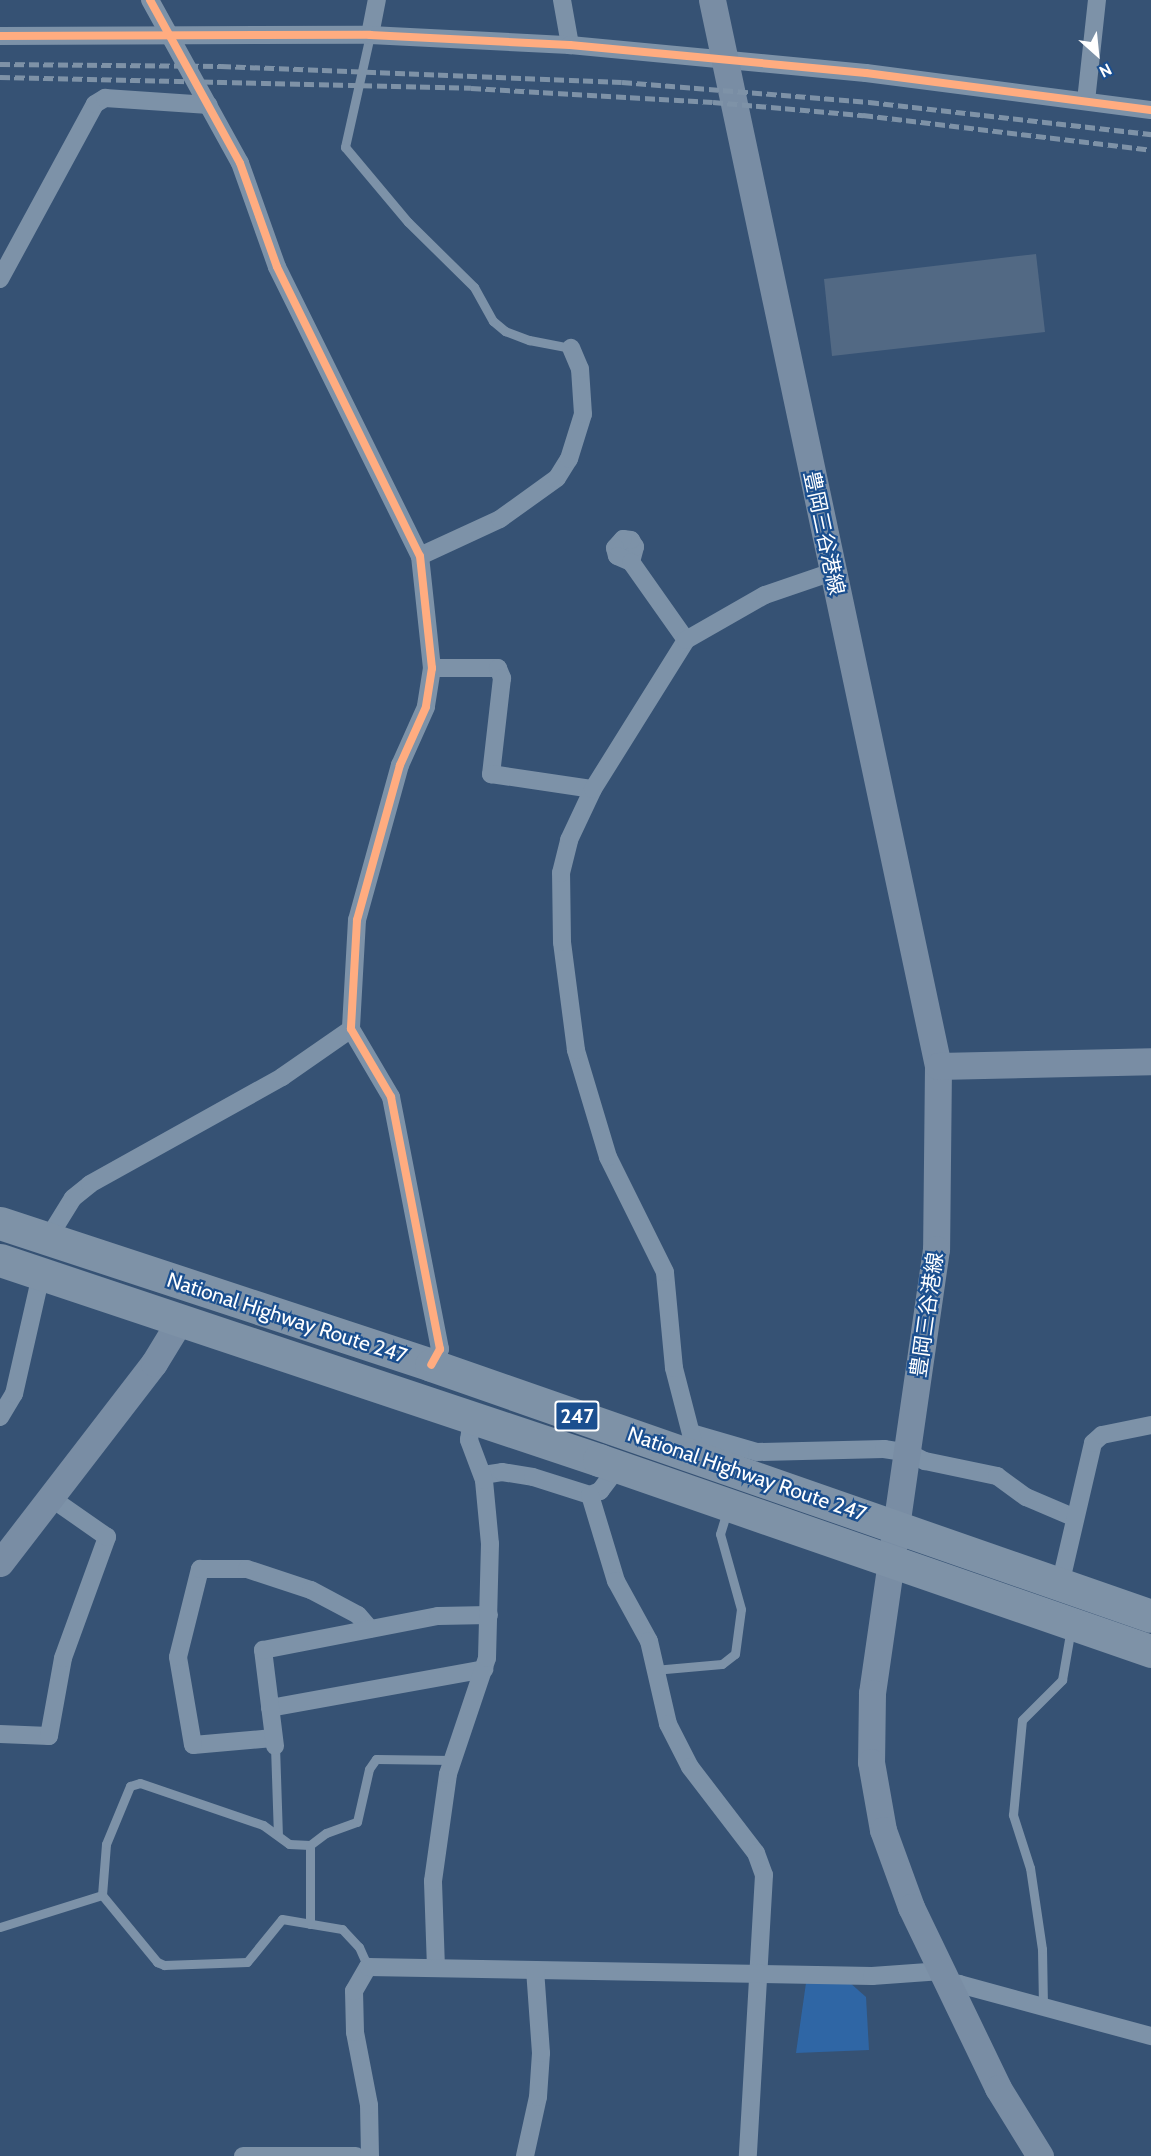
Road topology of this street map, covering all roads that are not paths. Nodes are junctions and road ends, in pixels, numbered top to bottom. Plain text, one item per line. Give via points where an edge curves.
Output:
1 (150, 0) edge
2 (377, 0) edge
3 (562, 0) edge
4 (712, 0) edge
5 (1097, 0) edge
6 (370, 35) junction
7 (0, 36) edge
8 (172, 37) junction
9 (570, 45) junction
10 (726, 60) junction
11 (1086, 101) junction
12 (209, 105) junction
13 (1151, 110) edge
14 (0, 279) edge
15 (571, 348) joint
16 (420, 556) junction
17 (631, 562) dead end
18 (832, 572) junction
19 (686, 640) junction
20 (432, 668) junction
21 (593, 789) junction
22 (351, 1029) junction
23 (1151, 1061) edge
24 (938, 1066) junction
25 (0, 1223) edge
26 (47, 1240) junction
27 (0, 1260) edge
28 (41, 1275) junction
29 (179, 1322) junction
30 (431, 1365) junction
31 (0, 1417) edge
32 (472, 1419) junction
33 (1151, 1425) edge
34 (694, 1445) junction
35 (909, 1453) junction
36 (619, 1466) junction
37 (483, 1475) junction
38 (590, 1495) junction
39 (51, 1498) junction
40 (728, 1506) junction
41 (1072, 1517) junction
42 (896, 1525) junction
43 (890, 1561) junction
44 (0, 1563) edge
45 (1060, 1585) junction
46 (489, 1616) junction
47 (1151, 1616) edge
48 (1072, 1622) junction
49 (369, 1629) junction
50 (1151, 1650) edge
51 (484, 1669) junction
52 (653, 1670) junction
53 (270, 1708) junction
54 (0, 1734) edge
55 (274, 1742) junction
56 (452, 1760) junction
57 (278, 1835) junction
58 (310, 1845) junction
59 (102, 1895) junction
60 (310, 1924) junction
61 (0, 1928) edge
62 (368, 1967) junction
63 (436, 1968) junction
64 (534, 1970) junction
65 (760, 1972) junction
66 (946, 1981) junction
67 (1042, 2006) junction
68 (1151, 2036) edge
69 (243, 2156) edge
70 (356, 2156) edge
71 (370, 2156) edge
72 (525, 2156) edge
73 (747, 2156) edge
74 (1040, 2156) edge

1 - 8 street
2 - 6 street
3 - 9 street
4 - 10 main road, 豊岡三谷港線
5 - 11 street
6 - 8 street
6 - 9 street
6 - 15 lane via 345,147 408,222 474,287 493,321 529,340
7 - 8 street
8 - 12 street
9 - 10 street
10 - 11 street
10 - 18 main road, 豊岡三谷港線
11 - 13 street
12 - 14 street via 105,98 95,104
12 - 16 street via 240,163 277,267
15 - 16 street via 580,369 583,414 569,459 557,478 500,519
16 - 20 street
17 - 19 street
18 - 19 street via 765,595
18 - 24 main road, 豊岡三谷港線 via 929,1007
19 - 21 street
20 - 21 street via 498,668 502,678 491,774
20 - 22 street via 426,708 400,765 357,920
21 - 34 street via 569,840 561,873 562,942 576,1050 609,1157 665,1272 674,1368
22 - 26 street via 282,1077 90,1184 73,1198
22 - 30 street via 391,1097 440,1349
23 - 24 main road
24 - 35 main road, 豊岡三谷港線 via 936,1249
25 - 26 highway, National Highway Route 247 / 247
26 - 30 highway, National Highway Route 247 / 247
27 - 28 highway, National Highway Route 247 / 247
28 - 29 highway, National Highway Route 247 / 247
28 - 31 street via 14,1394
29 - 32 highway, National Highway Route 247 / 247
29 - 39 main road via 154,1363
30 - 34 highway, National Highway Route 247 / 247
32 - 36 highway, National Highway Route 247 / 247
32 - 37 street via 469,1440
33 - 41 street via 1102,1435 1093,1443
34 - 35 street via 757,1452 884,1449
34 - 42 highway, National Highway Route 247 / 247
35 - 41 street via 925,1461 997,1476 1026,1497
35 - 42 main road, 豊岡三谷港線
36 - 38 street via 600,1491
36 - 40 highway, National Highway Route 247 / 247
37 - 38 street via 502,1472 532,1477
37 - 46 street via 490,1544
38 - 52 street via 616,1581 649,1641
39 - 44 main road
39 - 54 street via 108,1537 63,1658 50,1736
40 - 43 highway, National Highway Route 247 / 247
40 - 52 lane via 720,1534 741,1609 735,1654 722,1664
41 - 45 street via 1072,1540
42 - 43 main road, 豊岡三谷港線
42 - 45 highway, National Highway Route 247 / 247
43 - 48 highway, National Highway Route 247 / 247
43 - 66 main road, 豊岡三谷港線 via 872,1693 871,1762 883,1830 911,1907
45 - 47 highway, National Highway Route 247 / 247
46 - 49 street via 438,1616
46 - 51 street
48 - 50 highway, National Highway Route 247 / 247
48 - 67 lane via 1062,1680 1022,1720 1013,1815 1030,1868 1042,1949
49 - 53 street via 263,1650
49 - 55 street via 358,1615 311,1590 248,1569 200,1569 178,1657 193,1745
51 - 53 street
51 - 56 street
52 - 65 street via 668,1724 690,1767 756,1853 764,1875
53 - 55 street
55 - 57 lane
56 - 58 lane via 376,1760 369,1769 357,1822 326,1833
56 - 63 street via 433,1881
57 - 58 lane via 289,1844
57 - 59 lane via 263,1825 140,1783 130,1785 106,1844
58 - 60 lane
59 - 60 lane via 157,1962 164,1965 247,1962 282,1919
59 - 61 lane
60 - 62 lane via 342,1929 359,1947
62 - 63 street
62 - 71 street via 354,1991 355,2032 369,2105
63 - 64 street
64 - 65 street
64 - 72 street via 541,2053 538,2097
65 - 66 street
65 - 73 street
66 - 67 street
66 - 74 main road, 豊岡三谷港線 via 998,2088
67 - 68 street
69 - 70 street

